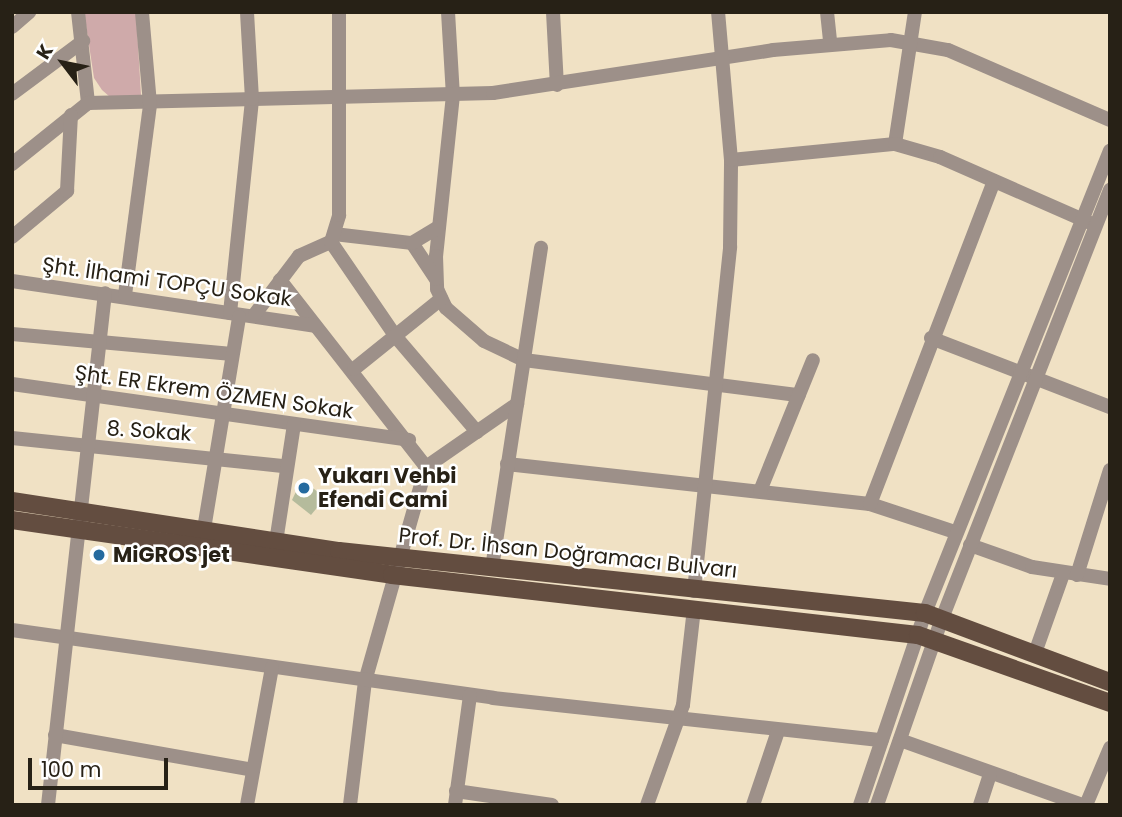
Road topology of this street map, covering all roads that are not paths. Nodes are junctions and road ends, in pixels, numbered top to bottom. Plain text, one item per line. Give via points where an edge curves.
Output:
1 (78, 12) edge
2 (142, 12) edge
3 (247, 12) edge
4 (339, 12) edge
5 (448, 12) edge
6 (553, 12) edge
7 (718, 12) edge
8 (827, 12) edge
9 (915, 12) edge
10 (24, 14) edge
11 (12, 27) edge
12 (83, 41) junction
13 (910, 41) junction
14 (830, 43) junction
15 (721, 58) junction
16 (557, 85) junction
17 (12, 94) edge
18 (453, 95) junction
19 (344, 98) junction
20 (252, 99) junction
21 (88, 103) junction
22 (150, 104) junction
23 (71, 115) junction
24 (1110, 120) edge
25 (895, 144) junction
26 (1110, 151) edge
27 (731, 160) junction
28 (12, 164) edge
29 (994, 181) junction
30 (1110, 189) edge
31 (1082, 219) junction
32 (1096, 225) junction
33 (439, 227) junction
34 (12, 237) edge
35 (332, 238) junction
36 (412, 243) junction
37 (541, 248) dead end
38 (280, 280) junction
39 (12, 281) edge
40 (436, 281) junction
41 (106, 293) junction
42 (125, 295) junction
43 (441, 299) junction
44 (255, 314) junction
45 (235, 315) junction
46 (315, 326) junction
47 (12, 334) edge
48 (396, 337) junction
49 (931, 338) junction
50 (99, 346) junction
51 (232, 354) junction
52 (524, 360) junction
53 (813, 360) dead end
54 (354, 369) junction
55 (1019, 373) junction
56 (1035, 379) junction
57 (716, 383) junction
58 (12, 384) edge
59 (799, 395) junction
60 (92, 396) junction
61 (517, 404) junction
62 (1110, 407) edge
63 (223, 416) junction
64 (294, 424) junction
65 (477, 432) junction
66 (12, 438) edge
67 (409, 440) junction
68 (85, 447) junction
69 (215, 457) junction
70 (508, 464) junction
71 (284, 466) junction
72 (426, 467) junction
73 (1110, 470) edge
74 (706, 485) junction
75 (760, 491) junction
76 (12, 501) edge
77 (870, 505) junction
78 (81, 512) junction
79 (12, 520) edge
80 (204, 529) junction
81 (80, 531) junction
82 (955, 532) junction
83 (276, 541) junction
84 (970, 545) junction
85 (401, 557) junction
86 (492, 568) junction
87 (1070, 574) junction
88 (392, 575) junction
89 (1110, 579) edge
90 (694, 600) junction
91 (925, 612) junction
92 (943, 616) junction
93 (12, 630) edge
94 (64, 637) junction
95 (926, 637) junction
96 (1035, 653) junction
97 (272, 667) junction
98 (365, 681) junction
99 (1110, 682) edge
100 (470, 695) junction
101 (1110, 703) edge
102 (680, 716) junction
103 (778, 731) junction
104 (55, 735) junction
105 (882, 740) junction
106 (900, 740) junction
107 (1110, 748) edge
108 (253, 770) junction
109 (990, 774) junction
110 (455, 798) edge
111 (48, 805) edge
112 (247, 805) edge
113 (350, 805) edge
114 (552, 805) edge
115 (648, 805) edge
116 (753, 805) edge
117 (860, 805) edge
118 (877, 805) edge
119 (980, 805) edge
120 (1084, 805) edge

1 - 12 street
2 - 22 street
3 - 20 street
4 - 19 street
5 - 18 street
6 - 16 street
7 - 15 street
8 - 14 street
9 - 13 street
10 - 11 street
12 - 17 street
12 - 21 street
13 - 14 street
13 - 24 street via 948,50
13 - 25 street
14 - 15 street
15 - 16 street
15 - 27 street
16 - 18 street
18 - 19 street
18 - 33 street
19 - 20 street
19 - 35 street
20 - 22 street
20 - 45 street
21 - 22 street
21 - 23 street
22 - 42 street
23 - 28 street
23 - 34 street via 67,191
25 - 27 street
25 - 29 street
26 - 31 street
27 - 57 street via 730,247
29 - 31 street
29 - 49 street
30 - 32 street
31 - 32 street
31 - 55 street
32 - 56 street
33 - 36 street
33 - 40 street
35 - 36 street
35 - 38 street via 299,256
35 - 48 street
36 - 40 street
37 - 52 street
38 - 44 street
38 - 46 street
39 - 41 street, Şht. İlhami TOPÇU Sokak
40 - 43 street
41 - 42 street, Şht. İlhami TOPÇU Sokak
41 - 50 street
42 - 45 street, Şht. İlhami TOPÇU Sokak
43 - 48 street
43 - 52 street via 484,341
44 - 45 street, Şht. İlhami TOPÇU Sokak
44 - 46 street, Şht. İlhami TOPÇU Sokak
45 - 51 street
46 - 54 street
47 - 50 street
48 - 54 street
48 - 65 street
49 - 55 street
49 - 77 street
50 - 51 street
50 - 60 street
51 - 63 street
52 - 57 street
52 - 61 street
53 - 59 street
54 - 67 street
55 - 56 street
55 - 82 street
56 - 62 street
56 - 84 street
57 - 59 street
57 - 74 street
58 - 60 street, Şht. ER Ekrem ÖZMEN Sokak
59 - 75 street
60 - 63 street, Şht. ER Ekrem ÖZMEN Sokak
60 - 68 street
61 - 65 street
61 - 70 street
63 - 64 street, Şht. ER Ekrem ÖZMEN Sokak
63 - 69 street
64 - 67 street, Şht. ER Ekrem ÖZMEN Sokak
64 - 71 street
65 - 72 street
66 - 68 street, 8. Sokak
67 - 72 street
68 - 69 street, 8. Sokak
68 - 78 street
69 - 71 street, 8. Sokak
69 - 80 street
70 - 74 street
70 - 86 street
71 - 83 street
72 - 85 street
73 - 87 street
74 - 75 street
74 - 90 street
75 - 77 street
76 - 78 main road, Prof. Dr. İhsan Doğramacı Bulvarı
77 - 82 street
78 - 80 main road, Prof. Dr. İhsan Doğramacı Bulvarı
78 - 81 street
79 - 81 main road, Prof. Dr. İhsan Doğramacı Bulvarı
80 - 83 main road, Prof. Dr. İhsan Doğramacı Bulvarı
81 - 88 main road, Prof. Dr. İhsan Doğramacı Bulvarı
81 - 94 street
82 - 91 street
83 - 85 main road, Prof. Dr. İhsan Doğramacı Bulvarı
84 - 87 street
84 - 92 street
85 - 86 main road, Prof. Dr. İhsan Doğramacı Bulvarı
85 - 88 street
86 - 90 main road, Prof. Dr. İhsan Doğramacı Bulvarı
87 - 89 street
87 - 96 street
88 - 90 main road, Prof. Dr. İhsan Doğramacı Bulvarı
88 - 98 street
90 - 91 main road, Prof. Dr. İhsan Doğramacı Bulvarı
90 - 95 main road, Prof. Dr. İhsan Doğramacı Bulvarı
90 - 102 street
91 - 92 main road, Prof. Dr. İhsan Doğramacı Bulvarı
91 - 95 street
92 - 95 street
92 - 96 main road, Prof. Dr. İhsan Doğramacı Bulvarı
93 - 94 street
94 - 97 street
94 - 104 street
95 - 101 main road, Prof. Dr. İhsan Doğramacı Bulvarı
95 - 105 street
95 - 106 street
96 - 99 main road, Prof. Dr. İhsan Doğramacı Bulvarı
97 - 98 street
97 - 108 street
98 - 100 street
98 - 113 street
100 - 102 street
100 - 110 street
102 - 103 street
102 - 115 street
103 - 105 street
103 - 116 street
104 - 108 street
104 - 111 street
105 - 117 street
106 - 109 street
106 - 118 street
107 - 120 street
108 - 112 street
109 - 119 street
109 - 120 street
110 - 114 street

